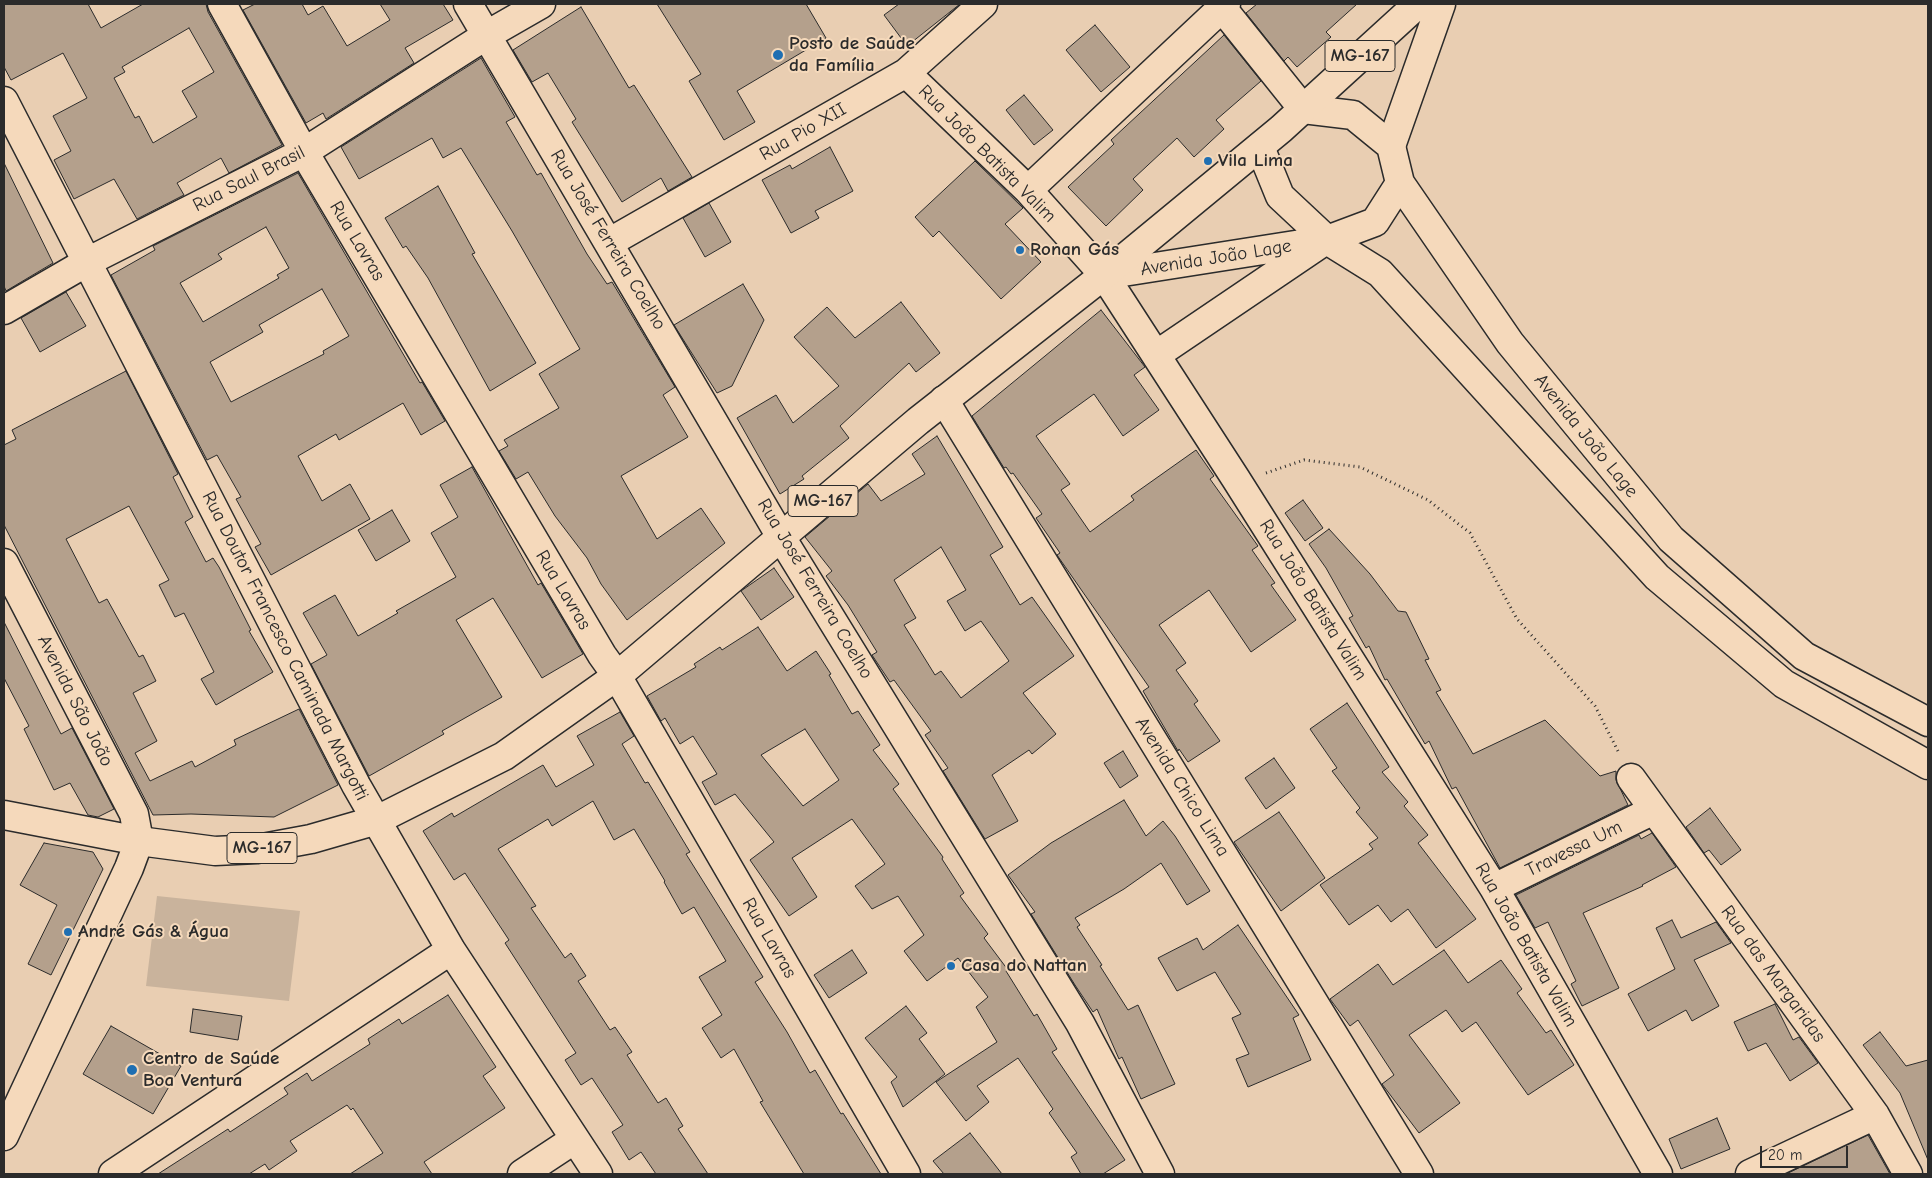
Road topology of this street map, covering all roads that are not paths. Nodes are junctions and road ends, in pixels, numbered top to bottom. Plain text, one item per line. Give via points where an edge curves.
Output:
1 (222, 4) edge
2 (468, 4) edge
3 (541, 4) edge
4 (983, 4) edge
5 (1418, 4) edge
6 (1441, 4) edge
7 (1222, 5) edge
8 (487, 35) junction
9 (906, 73) junction
10 (4, 100) edge
11 (1303, 109) junction
12 (1391, 146) junction
13 (1260, 147) junction
14 (304, 152) junction
15 (1400, 183) junction
16 (1028, 190) junction
17 (1328, 240) junction
18 (610, 242) junction
19 (87, 262) junction
20 (1104, 276) junction
21 (4, 310) edge
22 (1156, 355) junction
23 (944, 400) junction
24 (782, 537) junction
25 (4, 563) edge
26 (617, 676) junction
27 (1928, 722) edge
28 (1928, 765) edge
29 (1631, 778) road end
30 (1654, 810) junction
31 (4, 815) edge
32 (376, 820) junction
33 (139, 841) junction
34 (1494, 888) junction
35 (451, 950) junction
36 (1875, 1115) junction
37 (4, 1136) edge
38 (576, 1139) junction
39 (113, 1174) edge
40 (522, 1174) edge
41 (598, 1174) edge
42 (906, 1174) edge
43 (1160, 1174) edge
44 (1419, 1174) edge
45 (1658, 1174) edge
46 (1750, 1174) edge
47 (1908, 1174) edge

1 - 14 street, Rua Lavras
2 - 8 street, Rua José Ferreira Coelho
3 - 8 street, Rua Saul Brasil
4 - 9 street, Rua Pio XII
5 - 11 street, MG-167
6 - 12 street
7 - 11 street
7 - 16 street
8 - 14 street, Rua Saul Brasil
8 - 18 street, Rua José Ferreira Coelho
9 - 16 street, Rua João Batista Valim
9 - 18 street, Rua Pio XII
10 - 19 street, Rua Doutor Francesco Caminada Margotti
11 - 12 street via 1353,115
11 - 13 street, MG-167
12 - 15 street, Avenida João Lage
13 - 17 street, Avenida João Lage via 1280,196
13 - 20 street, MG-167
14 - 19 street, Rua Saul Brasil
14 - 26 street, Rua Lavras
15 - 17 street via 1375,222
15 - 27 street, Avenida João Lage via 1510,343 1671,538 1804,656
16 - 20 street, Rua João Batista Valim
17 - 20 street, Avenida João Lage
17 - 22 street, Avenida João Lage
17 - 28 street, Avenida João Lage via 1380,273 1657,577 1784,684
18 - 24 street, Rua José Ferreira Coelho
19 - 21 street, Rua Saul Brasil
19 - 32 street, Rua Doutor Francesco Caminada Margotti
20 - 22 street, Rua João Batista Valim
20 - 23 street, MG-167
22 - 34 street, Rua João Batista Valim
23 - 24 street, MG-167
23 - 44 street, Avenida Chico Lima
24 - 26 street, MG-167
24 - 43 street, Rua José Ferreira Coelho via 1080,1023
25 - 33 street, Avenida São João via 134,814
26 - 32 street, MG-167 via 504,756
26 - 42 street, Rua Lavras
29 - 30 street, Rua das Margaridas
30 - 34 street, Travessa Um
30 - 36 street, Rua das Margaridas
31 - 33 street, MG-167
32 - 33 street, MG-167 via 311,839 257,849 215,851
32 - 35 street, Rua Doutor Francesco Caminada Margotti
33 - 37 street
34 - 45 street, Rua João Batista Valim
35 - 38 street, Rua Doutor Francesco Caminada Margotti
35 - 39 street
36 - 46 street
36 - 47 street, Rua das Margaridas
38 - 40 street
38 - 41 street, Rua Doutor Francesco Caminada Margotti

